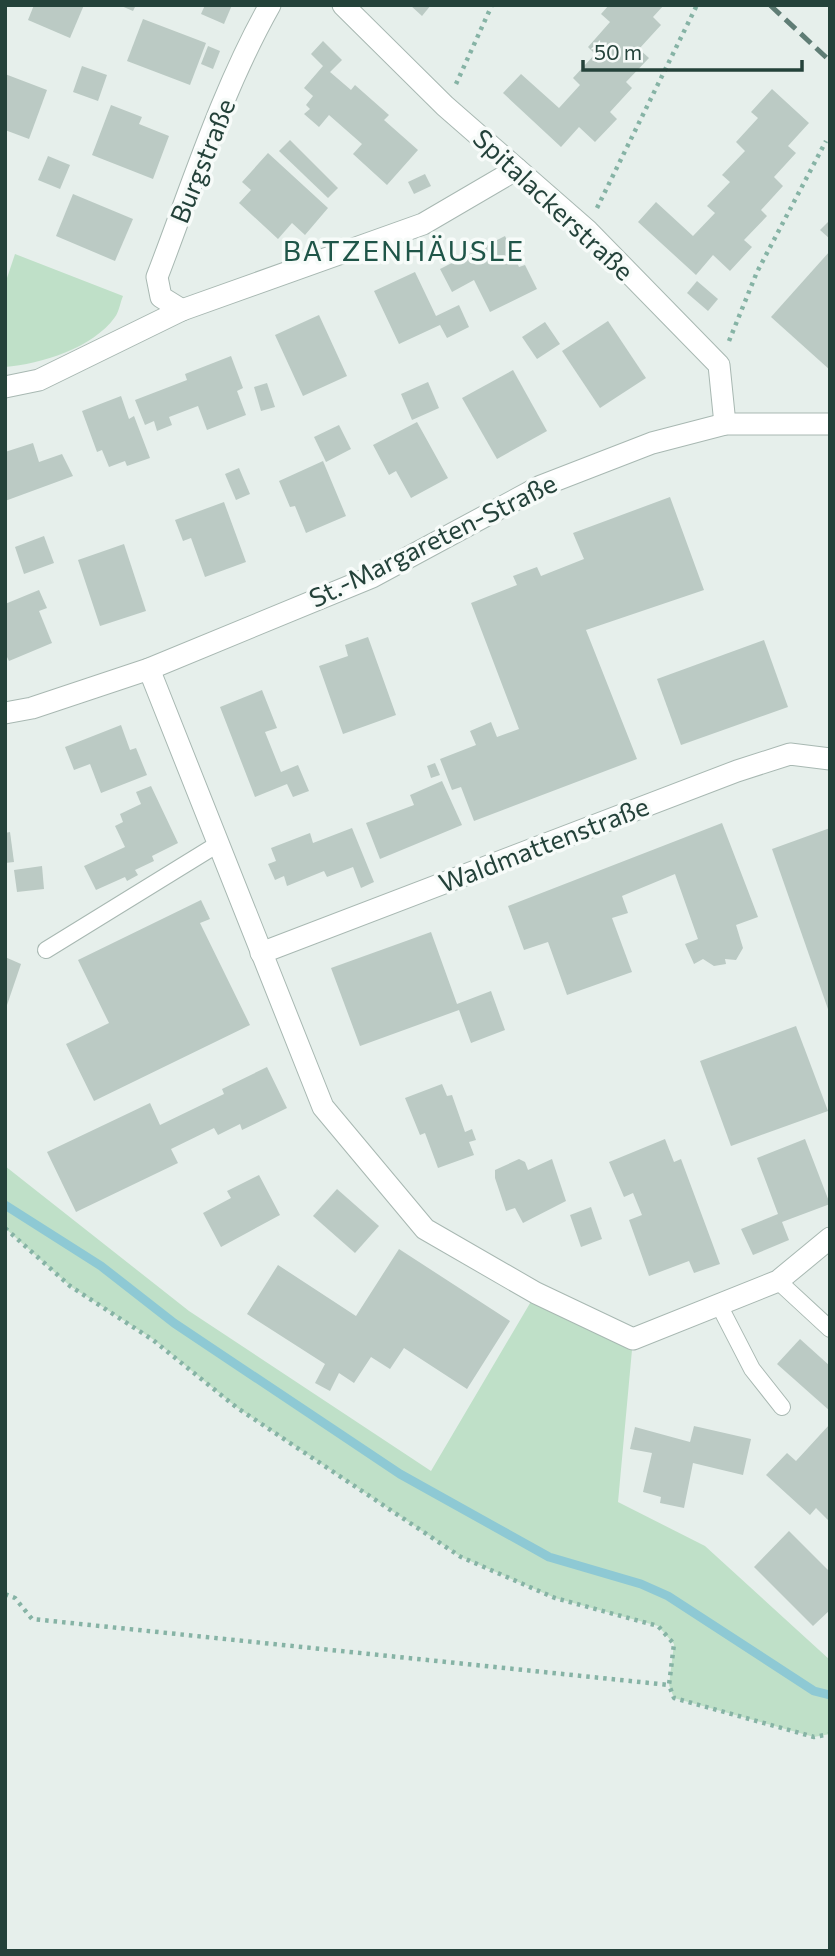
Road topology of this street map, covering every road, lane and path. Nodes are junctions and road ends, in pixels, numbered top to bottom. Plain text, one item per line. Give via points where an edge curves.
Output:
1 (270, 5) edge
2 (343, 5) edge
3 (492, 5) edge
4 (697, 5) edge
5 (445, 106) junction
6 (826, 141) dead end
7 (517, 169) junction
8 (588, 230) junction
9 (182, 310) junction
10 (719, 365) junction
11 (5, 387) edge
12 (829, 423) edge
13 (725, 424) junction
14 (149, 669) junction
15 (5, 713) edge
16 (830, 759) edge
17 (218, 844) junction
18 (46, 950) dead end
19 (261, 953) junction
20 (5, 1228) edge
21 (830, 1238) edge
22 (778, 1282) junction
23 (719, 1305) junction
24 (830, 1329) edge
25 (782, 1407) dead end
26 (5, 1594) edge
27 (669, 1685) junction
28 (830, 1734) edge

1 - 9 street, Burgstraße via 221,112 157,277 161,297
2 - 5 street, Spitalackerstraße
3 - 5 path
4 - 8 path
5 - 7 street, Spitalackerstraße
6 - 10 path via 757,272
7 - 8 street, Spitalackerstraße
7 - 9 street via 423,224
8 - 10 street, Spitalackerstraße
9 - 11 street via 39,380
10 - 13 street
12 - 13 street, St.-Margareten-Straße
13 - 14 street, St.-Margareten-Straße via 652,443 541,486 372,577
14 - 15 street, St.-Margareten-Straße
14 - 17 street
16 - 19 street, Waldmattenstraße via 790,754 737,771
17 - 18 lane
17 - 19 street
19 - 23 street via 323,1107 425,1229 536,1293 634,1339
20 - 27 path via 70,1286 153,1340 236,1407 461,1557 555,1598 658,1626 674,1643
21 - 22 street
22 - 23 street
22 - 24 lane
23 - 25 lane via 752,1369
26 - 27 path via 15,1598 32,1619
27 - 28 path via 674,1698 814,1737

